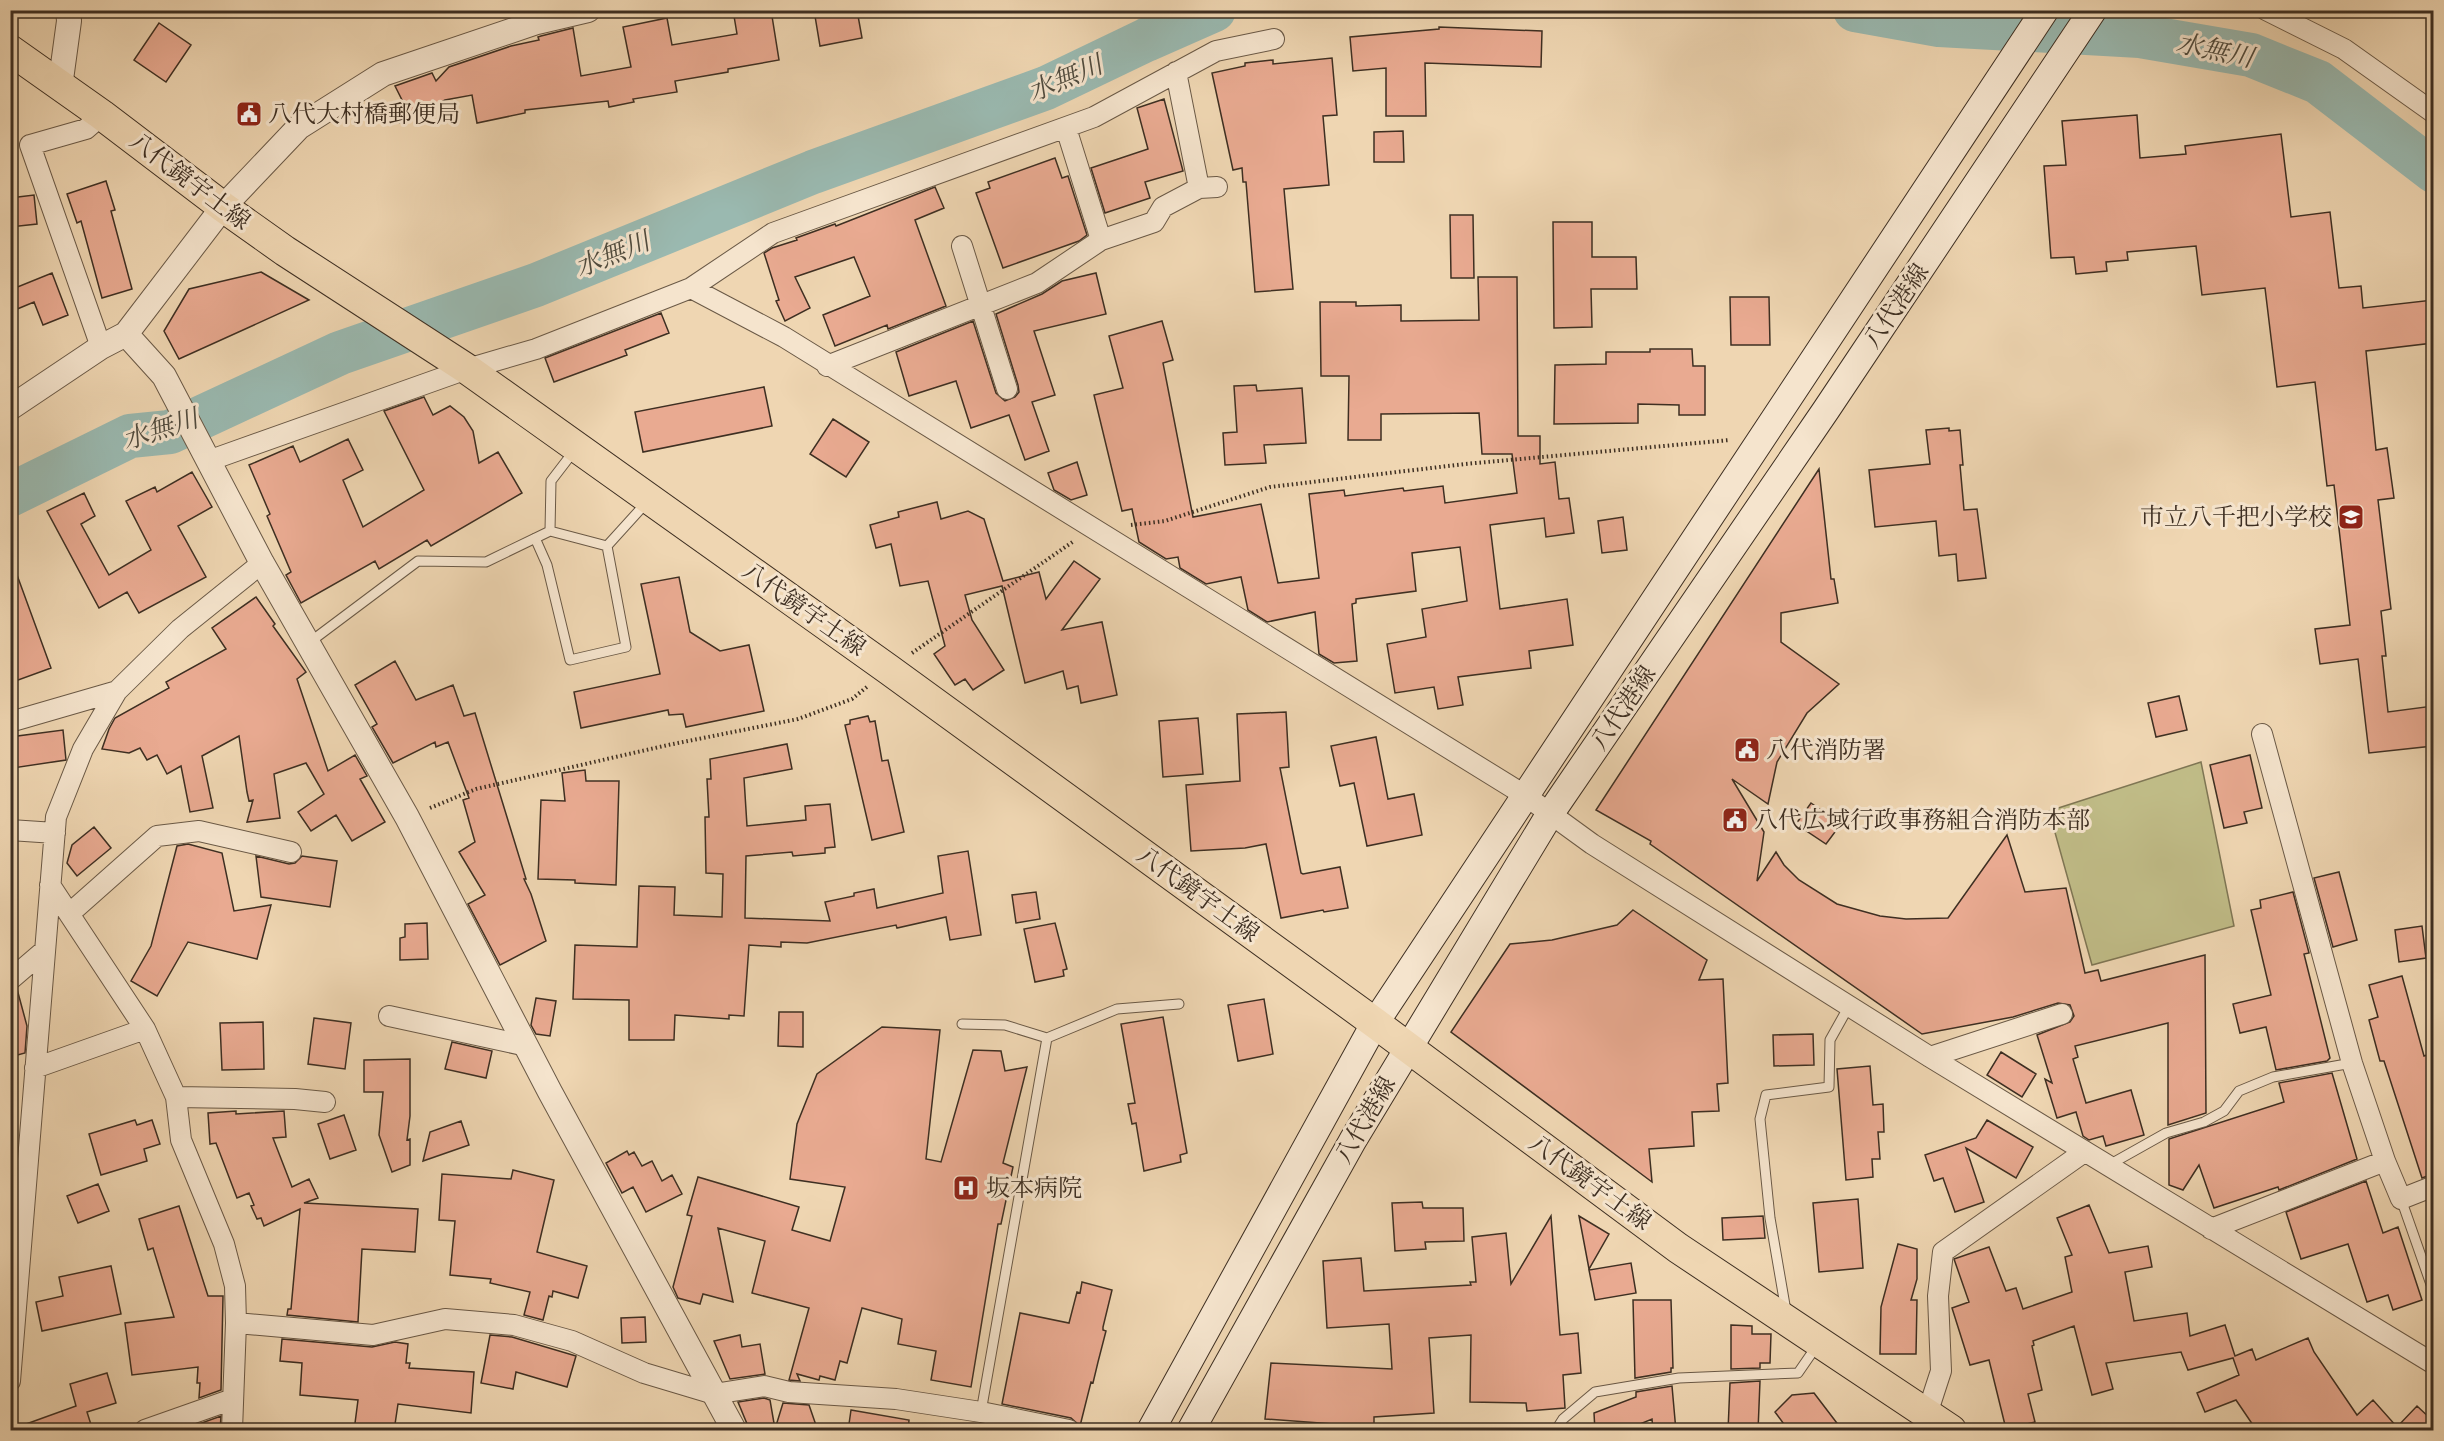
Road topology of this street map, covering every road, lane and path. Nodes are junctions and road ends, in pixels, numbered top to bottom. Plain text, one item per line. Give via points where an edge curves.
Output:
1 (68, 10) edge
2 (588, 10) edge
3 (2045, 10) edge
4 (2093, 10) edge
5 (2266, 10) edge
6 (1274, 39) dead end
7 (10, 50) edge
8 (1176, 72) junction
9 (60, 87) junction
10 (2433, 113) edge
11 (102, 115) junction
12 (1066, 128) junction
13 (20, 146) edge
14 (223, 207) junction
15 (1101, 240) junction
16 (962, 246) dead end
17 (691, 288) junction
18 (980, 304) junction
19 (126, 334) junction
20 (101, 347) junction
21 (457, 362) junction
22 (827, 366) junction
23 (1007, 389) dead end
24 (10, 408) edge
25 (1759, 441) junction
26 (577, 447) junction
27 (204, 453) junction
28 (649, 499) junction
29 (1093, 528) junction
30 (550, 531) junction
31 (535, 538) junction
32 (607, 546) junction
33 (262, 563) junction
34 (308, 643) junction
35 (888, 669) junction
36 (117, 691) junction
37 (10, 722) edge
38 (2262, 734) dead end
39 (1526, 796) junction
40 (1550, 814) junction
41 (407, 817) junction
42 (10, 830) edge
43 (55, 833) junction
44 (291, 852) dead end
45 (50, 885) junction
46 (69, 914) junction
47 (45, 950) junction
48 (10, 980) edge
49 (1179, 1004) dead end
50 (1849, 1005) junction
51 (2062, 1014) dead end
52 (389, 1016) dead end
53 (1375, 1023) junction
54 (962, 1024) dead end
55 (146, 1029) junction
56 (1047, 1038) junction
57 (527, 1046) junction
58 (1407, 1047) junction
59 (1930, 1057) junction
60 (2352, 1063) junction
61 (35, 1068) junction
62 (176, 1097) junction
63 (325, 1102) dead end
64 (2084, 1152) junction
65 (2385, 1161) junction
66 (2109, 1165) junction
67 (2433, 1186) edge
68 (2401, 1199) junction
69 (2211, 1229) junction
70 (2433, 1293) edge
71 (1788, 1319) junction
72 (236, 1323) junction
73 (1820, 1341) junction
74 (2433, 1364) edge
75 (10, 1380) edge
76 (714, 1394) junction
77 (233, 1399) junction
78 (981, 1412) junction
79 (1939, 1422) edge
80 (145, 1431) edge
81 (232, 1431) edge
82 (734, 1431) edge
83 (1069, 1431) edge
84 (1151, 1431) edge
85 (1191, 1431) edge
86 (1556, 1431) edge

1 - 9 street
2 - 14 street via 537,22 383,74 299,127
3 - 25 main road, 八代港線
4 - 40 main road, 八代港線
5 - 10 street via 2344,49
6 - 8 street via 1216,51
7 - 9 main road, 八代鏡宇土線
8 - 12 street
8 - 15 street via 1208,187 1163,207 1154,222
9 - 11 main road, 八代鏡宇土線
11 - 13 street via 86,129
11 - 14 main road, 八代鏡宇土線
12 - 15 street
12 - 17 street via 773,234
13 - 20 street
14 - 19 street
14 - 21 main road, 八代鏡宇土線
15 - 18 street via 1037,283
16 - 18 street
17 - 21 street via 536,349
17 - 22 street via 784,337
18 - 22 street
18 - 23 street
19 - 20 street
19 - 27 street via 164,376
20 - 24 street
21 - 26 main road, 八代鏡宇土線
21 - 27 street
22 - 29 street
25 - 29 path via 1731,440 1465,464 1270,487 1165,521
25 - 39 main road, 八代港線
26 - 28 main road, 八代鏡宇土線
26 - 30 lane via 551,481
27 - 33 street
28 - 32 lane
28 - 35 main road, 八代鏡宇土線
29 - 35 path
29 - 39 street
30 - 31 lane
30 - 32 lane
31 - 32 lane via 547,565 570,660 626,647
31 - 34 lane via 486,562 418,561
33 - 34 street
33 - 36 street via 180,629
34 - 41 street
35 - 41 path via 852,699 798,719 476,789
35 - 53 main road, 八代鏡宇土線
36 - 37 street
36 - 43 street via 83,749 56,817
38 - 60 street
39 - 40 street
39 - 53 main road, 八代港線
40 - 50 street
40 - 58 main road, 八代港線
41 - 57 street
42 - 43 street
43 - 45 street
44 - 46 street via 199,831 157,836
45 - 46 street
45 - 47 street
46 - 55 street
47 - 48 street
47 - 61 street
49 - 56 lane via 1117,1010
50 - 59 street
50 - 71 lane via 1830,1040 1829,1087 1766,1095 1760,1119 1770,1218
51 - 59 street
52 - 57 street
53 - 58 main road, 八代鏡宇土線
53 - 84 main road, 八代港線
54 - 56 lane via 1005,1025
55 - 61 street
55 - 62 street
56 - 78 lane
57 - 76 street
58 - 71 main road, 八代鏡宇土線 via 1678,1248
58 - 85 main road, 八代港線
59 - 64 street
60 - 65 street
60 - 66 lane via 2273,1077 2240,1091 2224,1111 2204,1122 2166,1133
61 - 75 street
62 - 63 street
62 - 72 street via 181,1140 224,1244 234,1286
64 - 66 street
64 - 79 street via 1944,1252 1938,1296
65 - 68 street
65 - 69 street
66 - 69 street
67 - 68 street
68 - 70 lane
69 - 74 street
71 - 73 main road, 八代鏡宇土線
72 - 76 street via 373,1335 445,1319 514,1325 572,1341 644,1373
72 - 77 street
73 - 79 main road, 八代鏡宇土線
73 - 86 lane via 1798,1373 1679,1378 1595,1392 1563,1419
76 - 78 street via 764,1386
76 - 82 street
77 - 80 street
77 - 81 street
78 - 83 street

